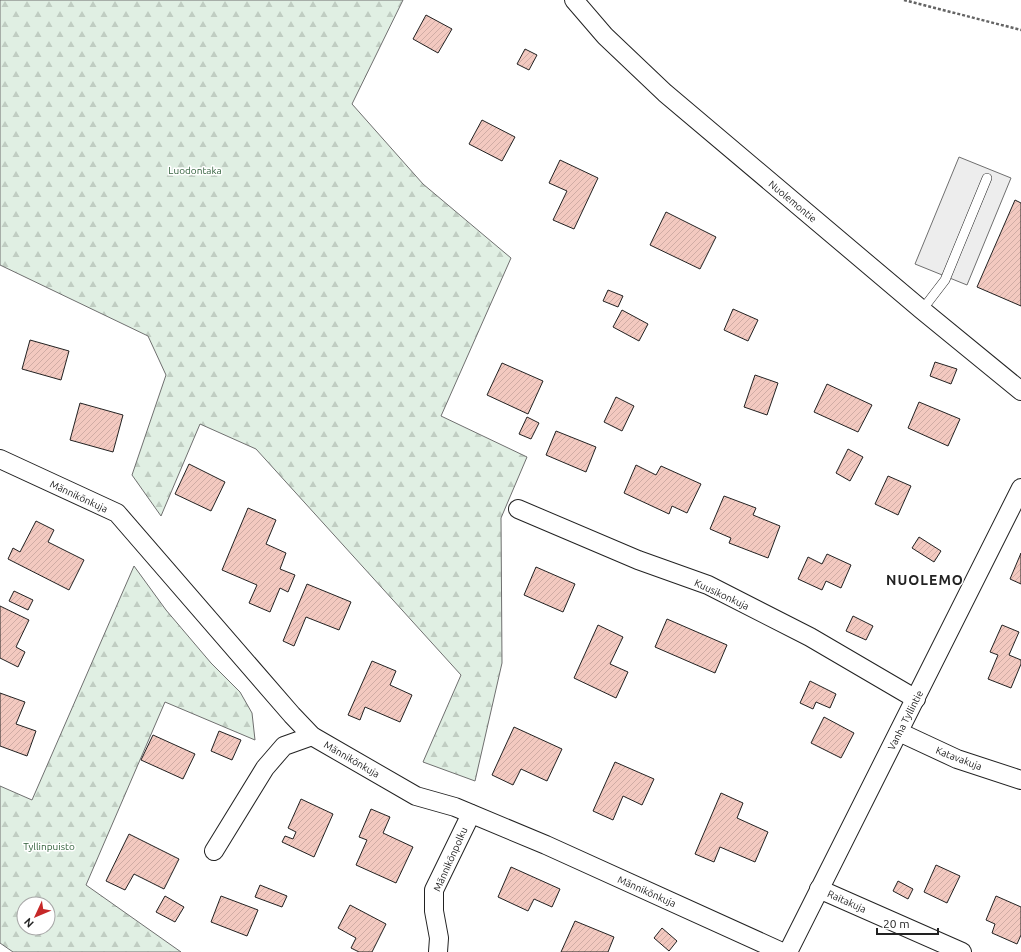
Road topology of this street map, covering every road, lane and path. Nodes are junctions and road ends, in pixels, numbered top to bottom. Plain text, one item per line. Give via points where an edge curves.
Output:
1 (574, 0) edge
2 (904, 0) edge
3 (1021, 30) edge
4 (987, 178) dead end
5 (922, 310) junction
6 (1021, 391) edge
7 (0, 459) edge
8 (1021, 488) edge
9 (518, 509) dead end
10 (916, 699) junction
11 (898, 732) junction
12 (312, 736) junction
13 (1021, 780) edge
14 (471, 814) junction
15 (214, 851) dead end
16 (820, 890) junction
17 (438, 952) edge
18 (782, 952) edge
19 (788, 952) edge
20 (962, 952) edge

1 - 5 street, Nuolemontie via 605,36 665,93
2 - 3 path
4 - 5 lane via 945,280
5 - 6 street, Nuolemontie
7 - 12 street, Männikönkuja via 117,513
8 - 10 street, Vanha Tyllintie
9 - 10 street, Kuusikonkuja via 638,560 708,586 810,637
10 - 11 street, Vanha Tyllintie
11 - 13 street, Katavakuja via 957,759
11 - 16 street, Vanha Tyllintie
12 - 14 street, Männikönkuja via 416,796
12 - 15 street via 284,746 265,768
14 - 17 street, Männikönpolku via 434,890
14 - 18 street, Männikönkuja via 546,845
16 - 19 street, Vanha Tyllintie
16 - 20 street, Raitakuja

